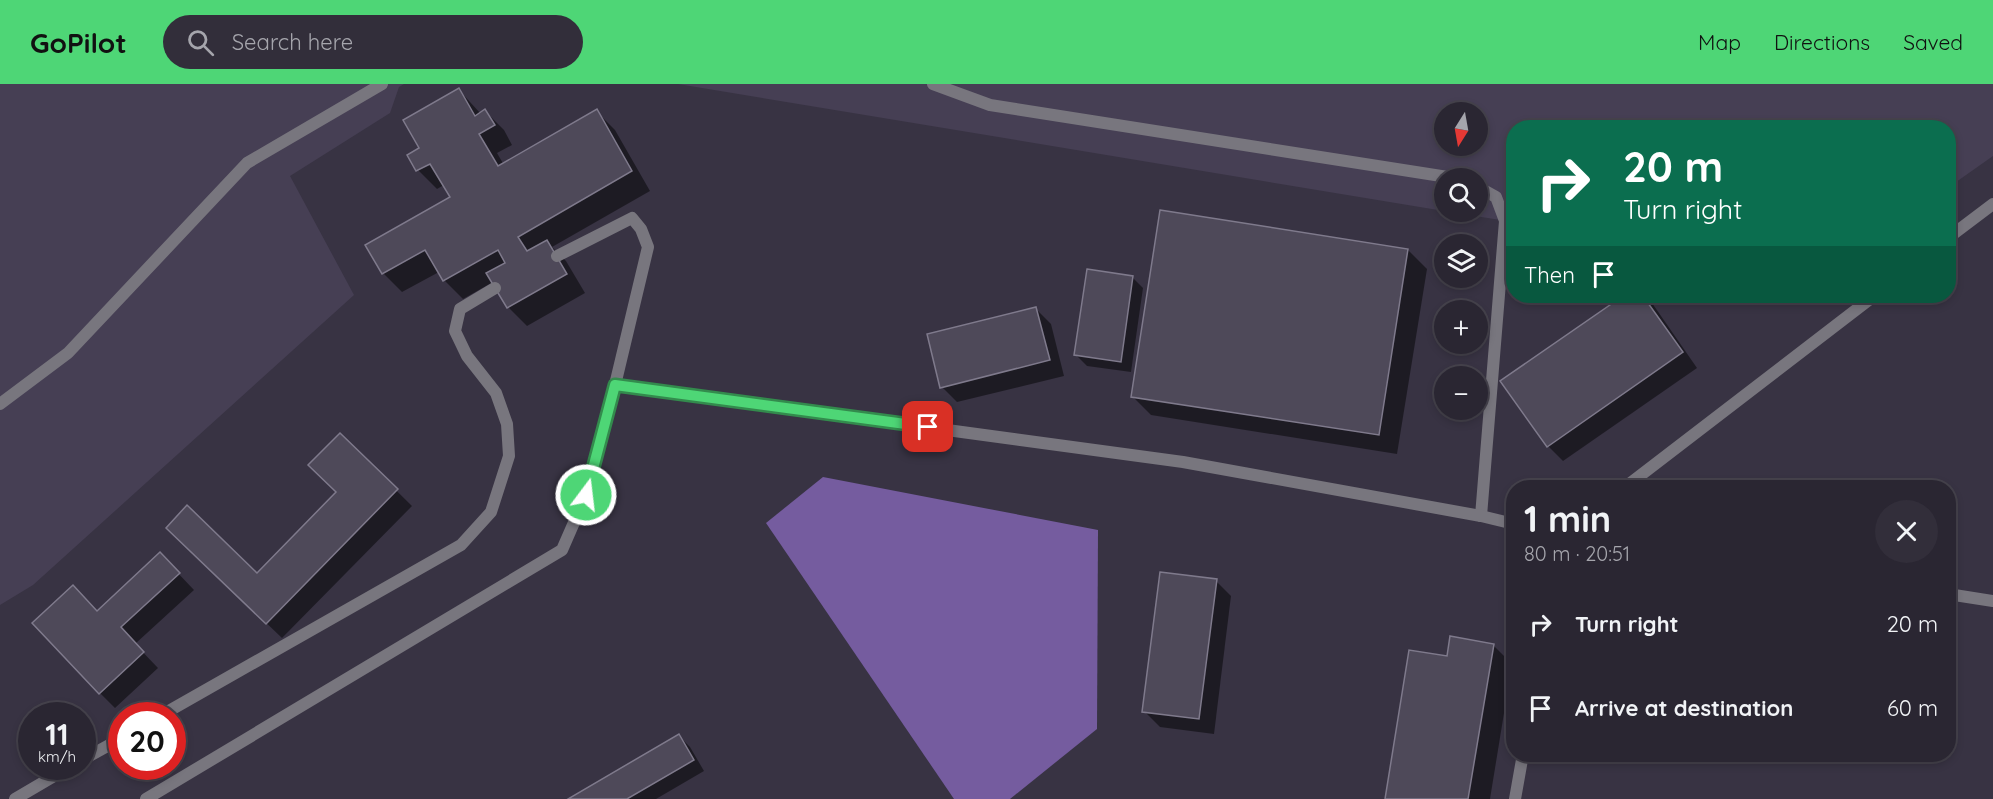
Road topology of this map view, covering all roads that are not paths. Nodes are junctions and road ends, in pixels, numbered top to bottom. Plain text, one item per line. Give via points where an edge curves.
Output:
1 (382, 84) edge
2 (933, 84) edge
3 (1434, 175) edge
4 (1488, 193) edge
5 (1993, 204) edge
6 (1956, 232) edge
7 (557, 256) dead end
8 (495, 288) dead end
9 (1865, 303) edge
10 (615, 385) junction
11 (0, 404) edge
12 (1634, 480) edge
13 (1481, 516) junction
14 (1506, 522) edge
15 (1956, 595) edge
16 (1993, 601) edge
17 (185, 702) edge
18 (1522, 762) edge
19 (47, 780) edge
20 (15, 799) edge
21 (146, 799) edge
22 (1515, 799) edge

1 - 11 lane via 247,163 68,353
2 - 3 lane via 990,105
4 - 13 lane via 1496,197 1505,221
5 - 6 lane
7 - 10 lane via 632,218 641,229 648,247
8 - 17 lane via 460,309 455,331 467,356 496,393 507,424 508,456 490,512 461,545
9 - 12 lane
10 - 13 lane via 1183,462
10 - 21 lane via 586,495 562,550
13 - 14 lane
15 - 16 lane
18 - 22 lane
19 - 20 lane

